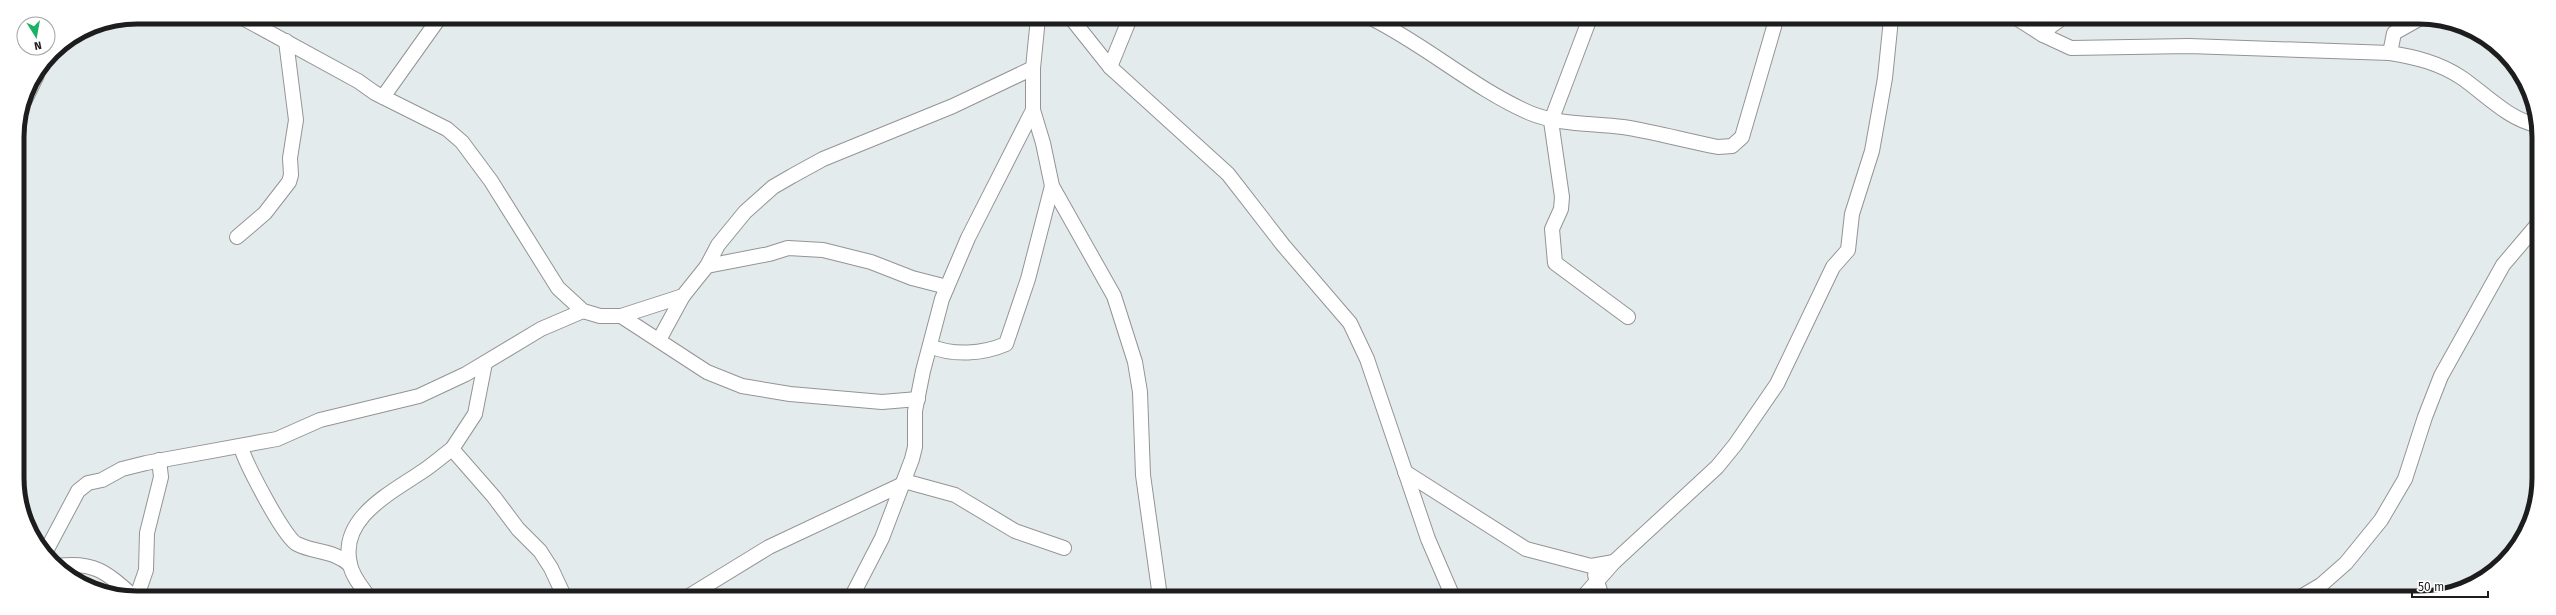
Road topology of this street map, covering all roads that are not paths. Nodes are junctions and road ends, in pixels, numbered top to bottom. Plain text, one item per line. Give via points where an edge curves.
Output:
1 (254, 24) edge
2 (434, 24) edge
3 (1037, 24) edge
4 (1076, 24) edge
5 (1128, 24) edge
6 (1383, 24) edge
7 (1588, 24) edge
8 (1773, 24) edge
9 (1890, 24) edge
10 (2025, 24) edge
11 (2054, 24) edge
12 (2410, 24) edge
13 (2043, 36) junction
14 (286, 41) junction
15 (2390, 53) junction
16 (1033, 68) junction
17 (1110, 68) junction
18 (383, 97) junction
19 (1033, 110) junction
20 (1552, 121) junction
21 (2531, 122) edge
22 (1052, 186) junction
23 (2532, 231) edge
24 (237, 237) dead end
25 (707, 266) junction
26 (947, 287) junction
27 (683, 296) junction
28 (583, 311) junction
29 (621, 316) junction
30 (1628, 317) dead end
31 (659, 340) junction
32 (930, 346) junction
33 (485, 363) junction
34 (918, 399) junction
35 (241, 447) junction
36 (452, 449) junction
37 (159, 460) junction
38 (1406, 472) junction
39 (904, 482) junction
40 (47, 547) edge
41 (1064, 548) dead end
42 (1614, 562) junction
43 (65, 565) edge
44 (350, 565) junction
45 (1591, 566) junction
46 (1598, 581) junction
47 (126, 591) edge
48 (139, 591) edge
49 (365, 591) edge
50 (562, 591) edge
51 (697, 591) edge
52 (855, 591) edge
53 (1159, 591) edge
54 (1450, 591) edge
55 (1588, 591) edge
56 (1600, 591) edge
57 (2311, 591) edge

1 - 14 street
2 - 18 street
3 - 16 street
4 - 17 street
5 - 17 street
6 - 20 street via 1485,90
7 - 20 street
8 - 20 street via 1762,74 1742,137 1732,146 1718,148 1661,134 1592,123
9 - 42 street via 1885,78 1871,157 1852,214 1848,250 1833,267 1776,384 1735,445 1717,467
10 - 13 street
11 - 13 street
12 - 15 street via 2394,33
13 - 15 street via 2071,48 2189,46
14 - 18 street
14 - 24 street via 296,120 290,158 291,175 289,182 264,213
15 - 21 street via 2415,57 2438,66 2460,77 2514,115
16 - 19 street
16 - 25 street via 954,106 823,159 792,176 754,202 718,245
17 - 38 street via 1228,174 1283,245 1350,323 1367,359
18 - 28 street via 436,123 462,142 491,181 558,288
19 - 22 street
19 - 26 street via 968,238
20 - 30 street via 1562,197 1561,209 1552,229 1555,263
22 - 32 street via 1028,279 1006,344 990,349 956,353 948,353
22 - 53 street via 1114,296 1135,362 1140,399 1142,475
23 - 57 street via 2503,265 2444,369 2405,479 2381,520 2346,563
25 - 26 street via 788,248 823,250 871,262 912,278
25 - 27 street
26 - 32 street
27 - 29 street
27 - 31 street
28 - 29 street via 596,316
28 - 33 street via 541,328
29 - 31 street
31 - 34 street via 707,372 751,388 813,397 882,402
32 - 34 street
33 - 35 street via 419,396 348,412 312,423 277,439
33 - 36 street via 475,414
34 - 39 street via 914,422 914,453
35 - 37 street
35 - 44 street via 273,513 291,540 333,554
36 - 44 street via 392,490 359,520 350,541
36 - 50 street via 518,529 540,551
37 - 40 street via 122,469 107,478 81,487
37 - 48 street via 161,477 147,533 146,570
38 - 45 street via 1526,549
38 - 54 street via 1428,539
39 - 41 street via 955,495 1014,531
39 - 51 street via 769,547
39 - 52 street via 876,551
42 - 45 street
42 - 46 street
43 - 47 street via 88,566 108,575
44 - 49 street
45 - 46 street
46 - 55 street
46 - 56 street

